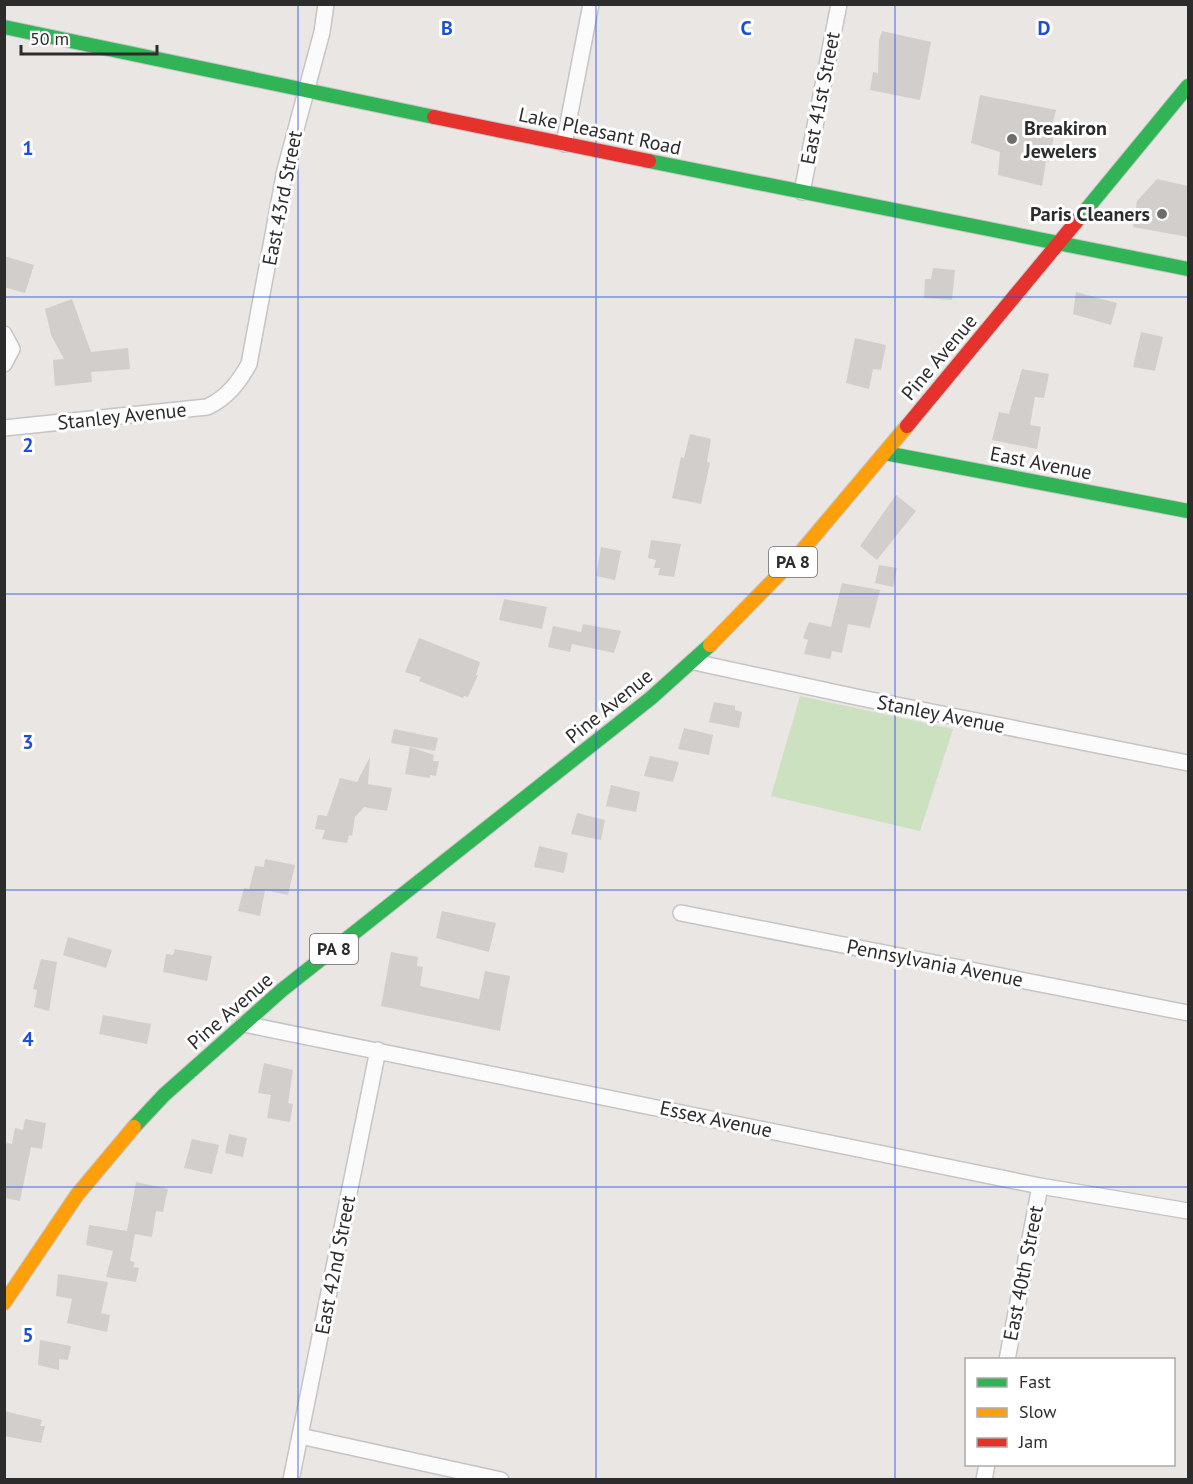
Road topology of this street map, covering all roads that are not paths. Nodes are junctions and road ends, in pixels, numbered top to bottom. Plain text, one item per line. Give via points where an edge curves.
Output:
1 (326, 4) edge
2 (591, 4) edge
3 (839, 4) edge
4 (4, 27) edge
5 (1188, 86) edge
6 (305, 91) junction
7 (564, 144) junction
8 (802, 192) junction
9 (1060, 242) junction
10 (1188, 269) edge
11 (4, 334) edge
12 (4, 364) edge
13 (233, 388) joint
14 (4, 428) edge
15 (885, 453) junction
16 (1188, 511) edge
17 (694, 662) junction
18 (1188, 763) edge
19 (681, 913) dead end
20 (1188, 1013) edge
21 (244, 1023) junction
22 (378, 1050) junction
23 (1040, 1186) junction
24 (1188, 1211) edge
25 (4, 1303) edge
26 (1006, 1358) edge
27 (300, 1436) junction
28 (291, 1479) edge
29 (501, 1479) edge

1 - 6 street, East 43rd Street
2 - 7 street
3 - 8 street, East 41st Street
4 - 6 main road, Lake Pleasant Road
5 - 9 main road, Pine Avenue / PA 8
6 - 7 main road, Lake Pleasant Road
6 - 13 street, East 43rd Street via 285,170 249,364
7 - 8 main road, Lake Pleasant Road
8 - 9 main road, Lake Pleasant Road
9 - 10 main road, Lake Pleasant Road
9 - 15 main road, Pine Avenue / PA 8
11 - 12 street via 12,349
13 - 14 street, Stanley Avenue via 207,407
15 - 16 main road, East Avenue
15 - 17 main road, Pine Avenue / PA 8 via 778,580
17 - 18 street, Stanley Avenue
17 - 21 main road, Pine Avenue / PA 8
19 - 20 street, Pennsylvania Avenue
21 - 22 street, Essex Avenue
21 - 25 main road, Pine Avenue / PA 8 via 164,1095 118,1144 77,1195
22 - 23 street, Essex Avenue
22 - 27 street, East 42nd Street
23 - 24 street, Essex Avenue
23 - 26 street, East 40th Street
27 - 28 street, East 42nd Street
27 - 29 street

